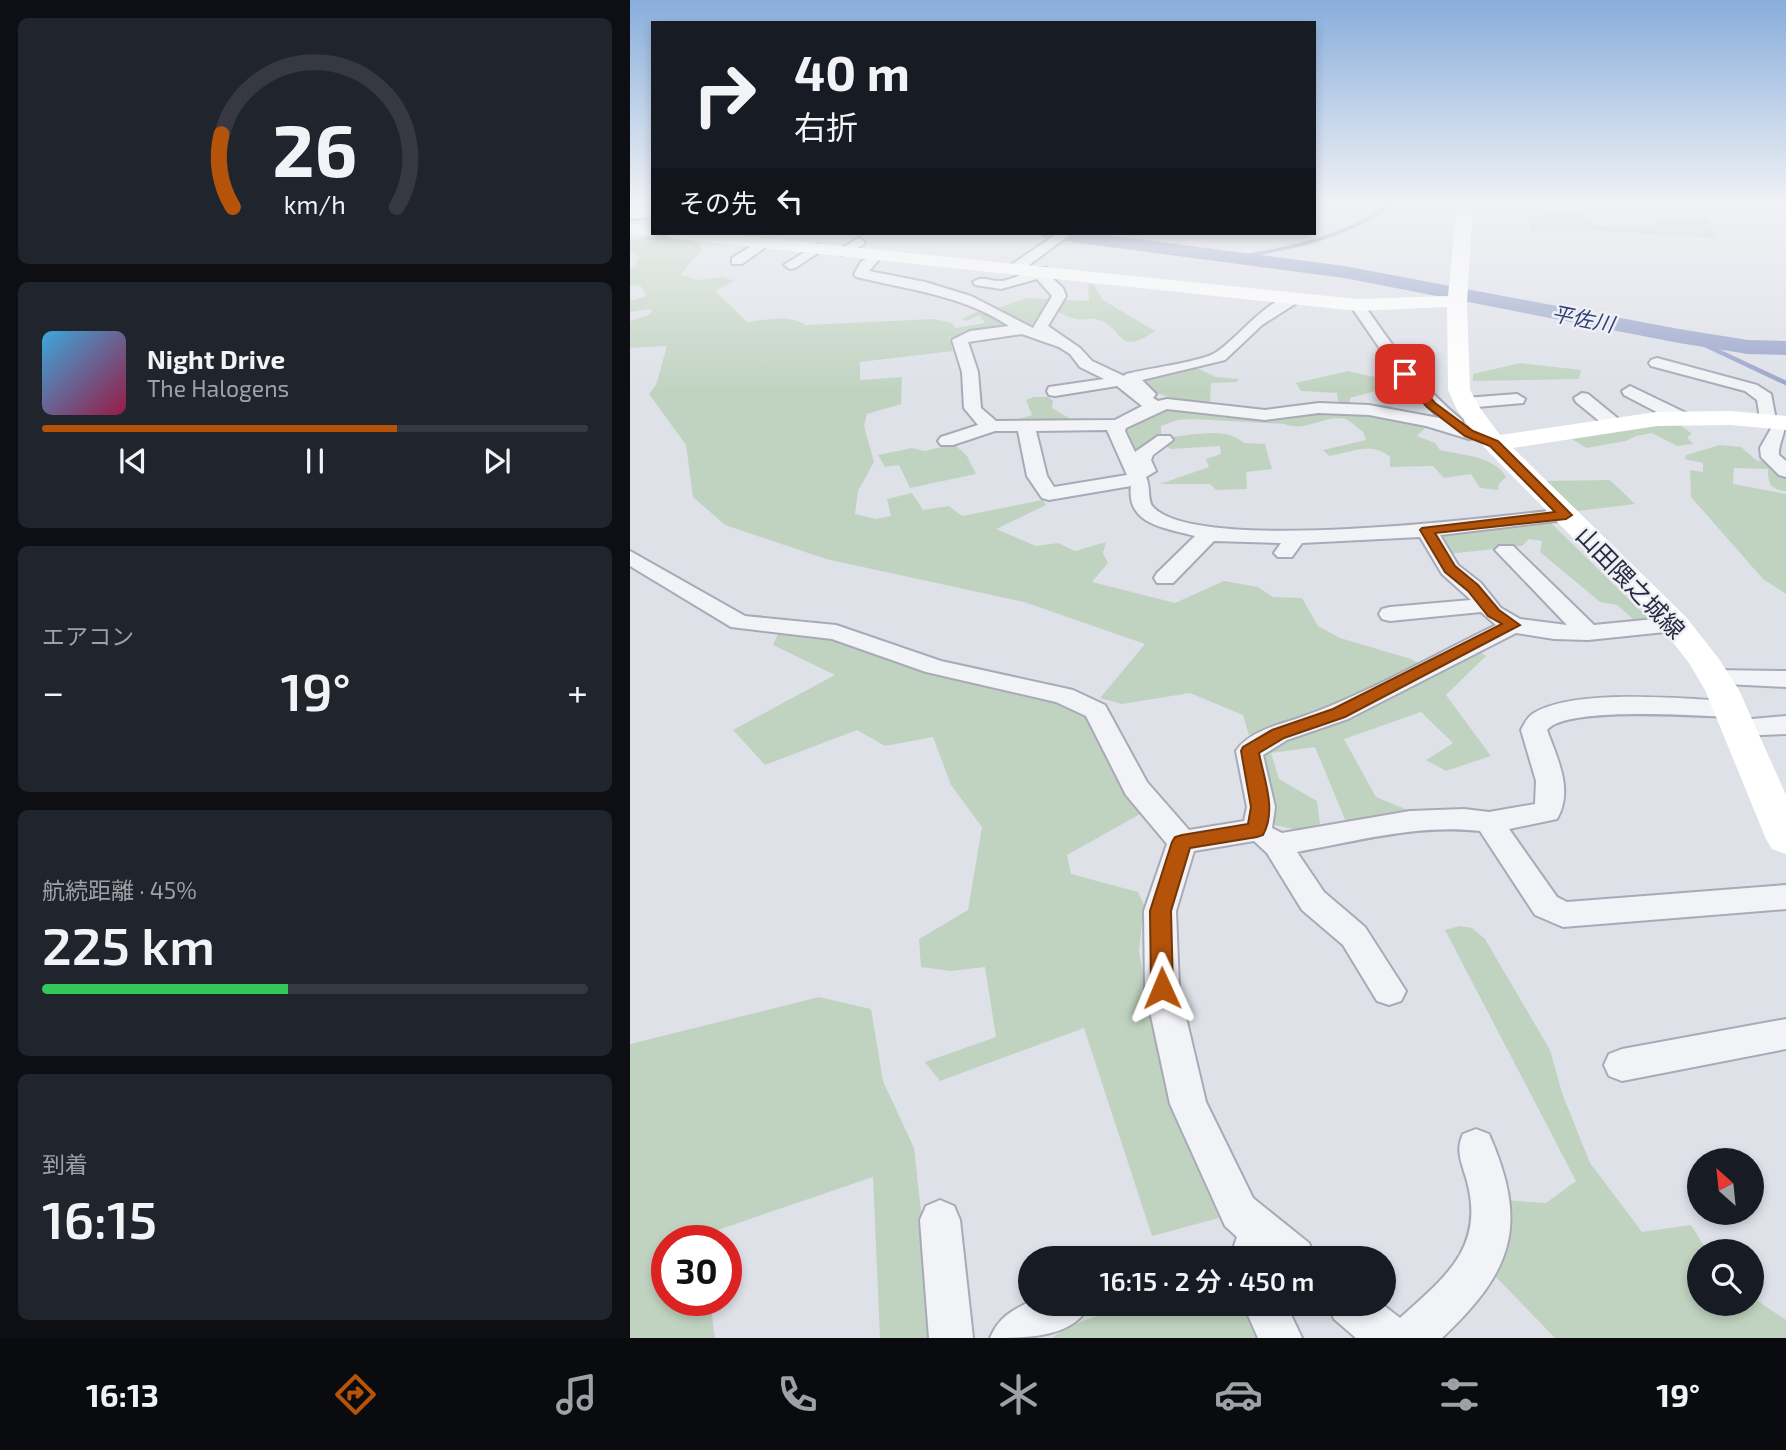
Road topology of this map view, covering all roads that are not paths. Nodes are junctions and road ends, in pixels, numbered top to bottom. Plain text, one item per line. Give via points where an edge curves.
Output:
1 (866, 265) edge
2 (989, 265) edge
3 (1020, 265) edge
4 (1460, 265) edge
5 (1016, 268) junction
6 (1041, 273) junction
7 (980, 282) dead end
8 (1458, 295) junction
9 (1293, 299) junction
10 (1357, 305) junction
11 (1023, 329) junction
12 (1065, 344) junction
13 (1105, 361) dead end
14 (1657, 363) dead end
15 (1126, 379) junction
16 (1055, 391) dead end
17 (1630, 391) dead end
18 (1582, 398) dead end
19 (1517, 399) dead end
20 (1465, 403) junction
21 (1161, 405) junction
22 (1680, 417) junction
23 (1779, 422) edge
24 (1615, 425) junction
25 (993, 426) junction
26 (1026, 427) junction
27 (1112, 433) junction
28 (1481, 438) junction
29 (1164, 440) dead end
30 (947, 441) dead end
31 (1134, 471) junction
32 (1786, 471) edge
33 (1566, 515) junction
34 (1427, 530) junction
35 (1209, 534) junction
36 (1506, 550) dead end
37 (634, 566) edge
38 (1165, 578) dead end
39 (1487, 606) junction
40 (1390, 614) dead end
41 (1675, 624) junction
42 (1513, 625) junction
43 (1588, 633) junction
44 (1715, 678) junction
45 (1786, 679) edge
46 (1734, 718) junction
47 (1786, 724) edge
48 (1489, 822) junction
49 (1267, 838) junction
50 (1786, 839) edge
51 (1182, 842) junction
52 (1786, 897) edge
53 (1389, 991) dead end
54 (1786, 1034) edge
55 (1622, 1065) dead end
56 (1476, 1147) dead end
57 (940, 1220) dead end
58 (1256, 1244) edge
59 (1046, 1316) edge
60 (1270, 1316) edge
61 (1363, 1316) edge
62 (951, 1338) edge
63 (1012, 1338) edge
64 (1280, 1338) edge
65 (1390, 1338) edge
66 (1411, 1338) edge

1 - 11 street via 861,274 931,286 1000,312
2 - 5 main road
3 - 5 street
4 - 8 main road, 山田隈之城線
5 - 6 main road
6 - 7 street via 1005,284
6 - 9 main road
6 - 12 street via 1059,296 1040,327
8 - 10 main road via 1442,301
8 - 20 main road, 山田隈之城線 via 1459,390
9 - 10 main road
9 - 15 street via 1210,362
10 - 28 street via 1431,405
11 - 12 street
11 - 25 street via 960,340 968,356 973,411
12 - 15 street via 1086,364
13 - 15 street
14 - 23 street via 1751,388 1765,398
15 - 16 street
15 - 21 street
17 - 22 street
18 - 24 street
19 - 20 street
20 - 28 main road, 山田隈之城線
21 - 27 street
21 - 28 street via 1265,415 1319,408 1370,410
22 - 23 main road
22 - 24 main road
23 - 32 street via 1770,457
24 - 28 main road
25 - 26 street
25 - 30 street
26 - 27 street
26 - 31 street via 1037,476 1049,495
27 - 31 street via 1116,431
28 - 33 main road, 山田隈之城線
29 - 31 street via 1144,452 1147,471
31 - 35 street via 1145,511
33 - 34 street
33 - 41 main road, 山田隈之城線
34 - 35 street via 1290,545
34 - 39 street via 1450,569
35 - 38 street
36 - 43 street
37 - 51 street via 739,622 836,632 936,667 1064,696 1096,711 1136,788
39 - 40 street
39 - 42 street
41 - 43 street
41 - 44 main road, 山田隈之城線
42 - 43 street
42 - 49 street via 1339,713 1278,734 1249,751
44 - 45 street
44 - 46 main road, 山田隈之城線
46 - 47 street
46 - 48 street via 1618,707 1556,712 1540,719 1534,730 1550,782 1547,812
46 - 50 main road, 山田隈之城線
48 - 49 street via 1465,818
48 - 52 street via 1546,906 1563,915
49 - 51 street
49 - 53 street via 1312,901 1354,936
51 - 58 street via 1160,911 1162,988 1188,1104
54 - 55 street
56 - 66 street via 1493,1210 1488,1245 1472,1280
57 - 62 street
59 - 63 street
60 - 64 street
61 - 65 street

